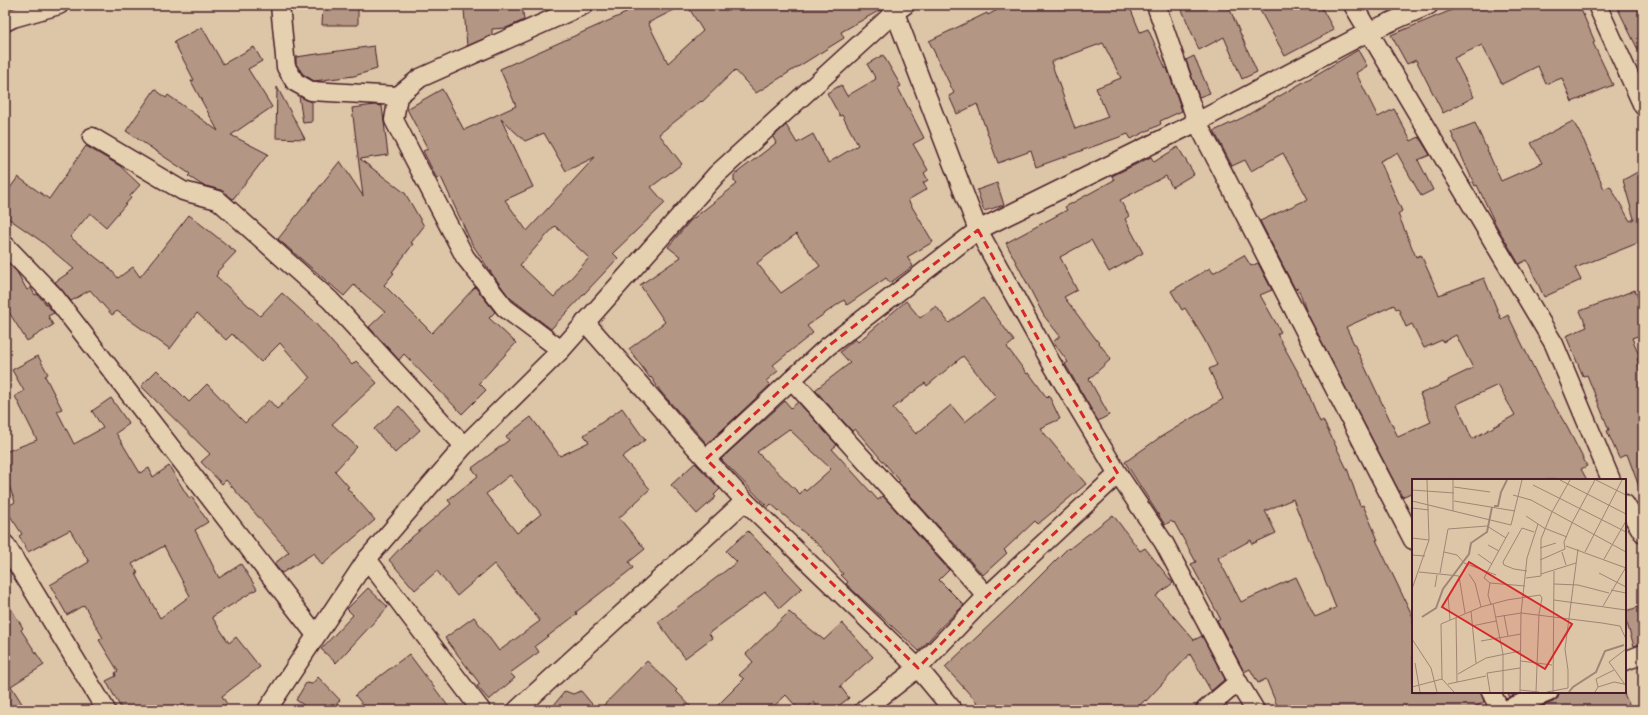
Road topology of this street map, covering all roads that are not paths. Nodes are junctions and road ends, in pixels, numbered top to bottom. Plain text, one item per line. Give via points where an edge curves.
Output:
1 (60, 5) edge
2 (280, 5) edge
3 (584, 5) edge
4 (1156, 5) edge
5 (1353, 5) edge
6 (1429, 5) edge
7 (1597, 5) edge
8 (897, 7) edge
9 (5, 22) edge
10 (1368, 32) junction
11 (398, 96) junction
12 (1643, 106) edge
13 (1196, 122) junction
14 (92, 137) dead end
15 (978, 230) junction
16 (5, 246) edge
17 (585, 322) junction
18 (561, 350) junction
19 (792, 380) junction
20 (464, 446) junction
21 (706, 459) junction
22 (1118, 474) junction
23 (1611, 479) edge
24 (745, 501) junction
25 (1626, 506) edge
26 (1643, 533) edge
27 (1412, 538) edge
28 (5, 544) edge
29 (367, 559) junction
30 (987, 596) junction
31 (316, 635) junction
32 (1643, 654) edge
33 (1626, 661) edge
34 (918, 668) junction
35 (1238, 682) junction
36 (1492, 693) edge
37 (1547, 693) edge
38 (106, 710) edge
39 (267, 710) edge
40 (481, 710) edge
41 (517, 710) edge
42 (864, 710) edge
43 (953, 710) edge
44 (1205, 710) edge
45 (1255, 710) edge
46 (1500, 710) edge
47 (1505, 710) edge

1 - 9 street
2 - 11 street via 286,67 295,82 311,91
3 - 11 street via 420,78
4 - 13 street
5 - 10 street
6 - 10 street
7 - 12 street
8 - 15 street
8 - 17 street via 717,174
10 - 13 street
10 - 23 street via 1554,344
11 - 18 street via 394,120 465,257 504,308
13 - 15 street
13 - 27 street
14 - 20 street via 183,191 218,200 330,300
15 - 19 street via 827,347
15 - 22 street via 1052,364
16 - 31 street via 54,296
17 - 18 street
17 - 21 street
18 - 20 street
19 - 21 street
19 - 30 street
20 - 29 street
21 - 24 street
22 - 30 street
22 - 35 street via 1164,544
24 - 34 street
24 - 41 street
25 - 26 street
28 - 38 street
29 - 31 street
29 - 40 street
30 - 34 street
31 - 39 street
32 - 33 street
34 - 42 street
34 - 43 street
35 - 44 street
35 - 45 street
36 - 46 street
37 - 47 street

